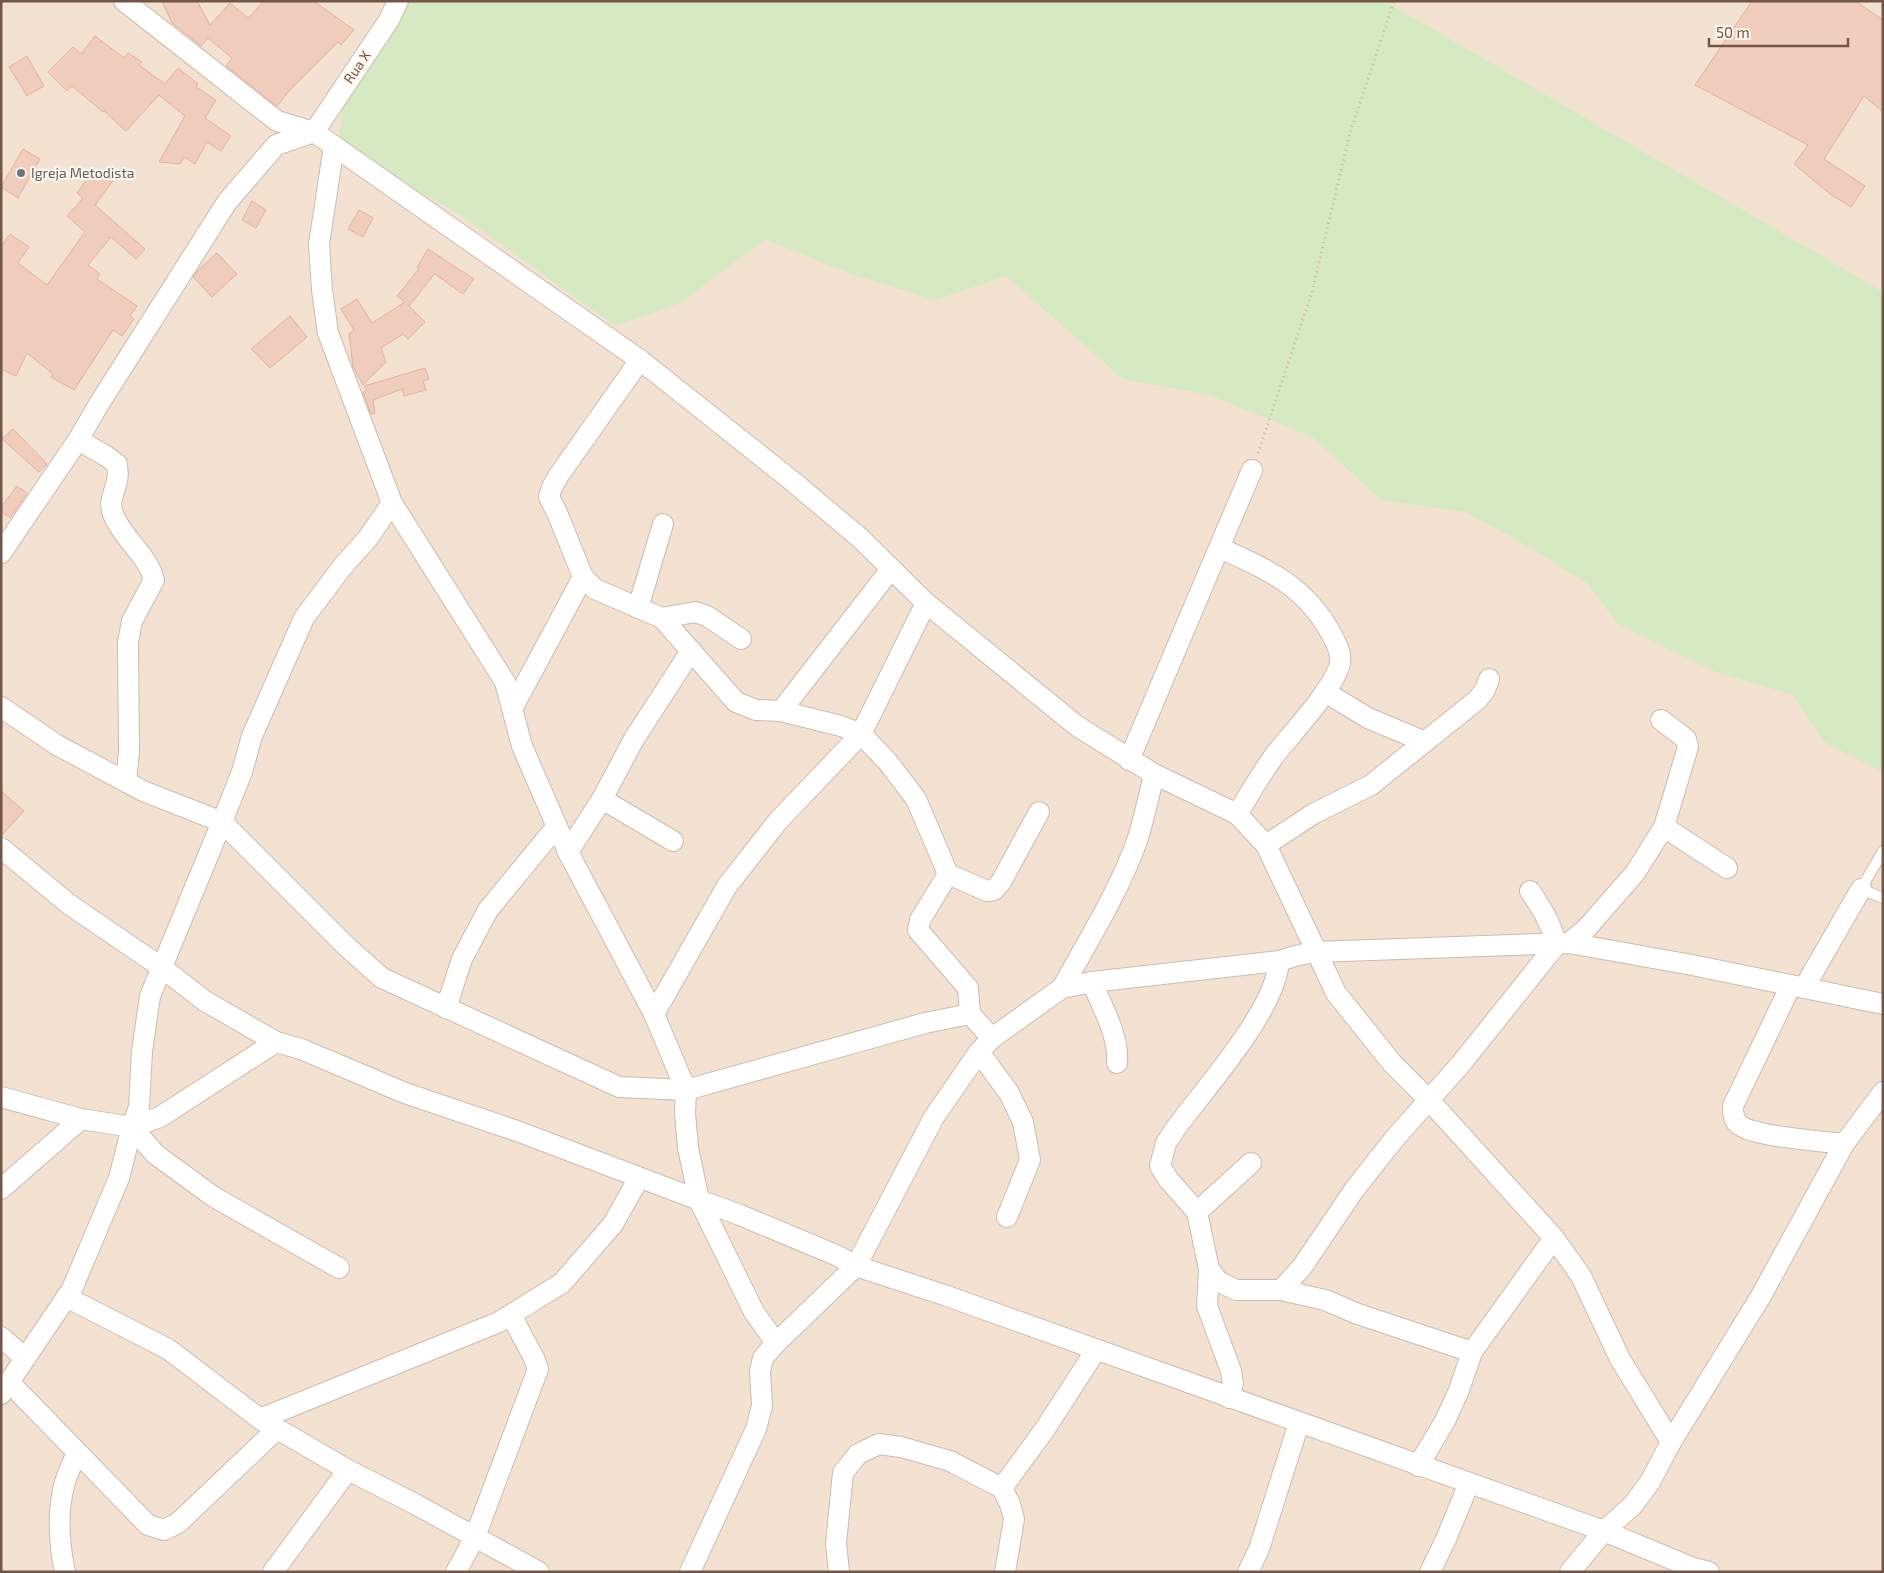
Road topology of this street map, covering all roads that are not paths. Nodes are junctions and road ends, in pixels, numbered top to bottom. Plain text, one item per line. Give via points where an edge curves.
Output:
1 (124, 1) edge
2 (398, 1) edge
3 (314, 132) junction
4 (334, 146) junction
5 (640, 360) junction
6 (78, 440) junction
7 (1252, 470) road end
8 (392, 503) junction
9 (663, 524) dead end
10 (1220, 548) junction
11 (1, 553) edge
12 (891, 569) junction
13 (583, 577) junction
14 (926, 603) junction
15 (638, 608) junction
16 (662, 618) junction
17 (741, 639) dead end
18 (691, 651) junction
19 (1489, 679) dead end
20 (1325, 692) junction
21 (513, 707) junction
22 (1, 708) edge
23 (781, 711) junction
24 (1661, 720) dead end
25 (861, 734) junction
26 (1425, 742) junction
27 (1129, 760) junction
28 (1154, 774) junction
29 (126, 780) junction
30 (602, 799) junction
31 (1039, 812) dead end
32 (1237, 814) junction
33 (222, 822) junction
34 (557, 826) junction
35 (1664, 827) junction
36 (673, 841) dead end
37 (1266, 845) junction
38 (1, 848) edge
39 (1883, 851) edge
40 (568, 852) junction
41 (1727, 868) dead end
42 (948, 874) junction
43 (1861, 889) junction
44 (1530, 891) dead end
45 (1883, 898) edge
46 (1563, 944) junction
47 (1315, 952) junction
48 (1279, 962) junction
49 (161, 967) junction
50 (1092, 982) junction
51 (1797, 986) junction
52 (1062, 988) junction
53 (1883, 1004) edge
54 (446, 1008) junction
55 (654, 1014) junction
56 (970, 1014) junction
57 (276, 1042) junction
58 (986, 1045) junction
59 (1117, 1063) dead end
60 (686, 1090) junction
61 (1883, 1092) edge
62 (1, 1097) edge
63 (1428, 1100) junction
64 (81, 1119) junction
65 (132, 1127) junction
66 (1844, 1144) junction
67 (1251, 1163) dead end
68 (639, 1178) junction
69 (1, 1189) edge
70 (699, 1200) junction
71 (1197, 1212) junction
72 (1007, 1217) dead end
73 (1554, 1238) junction
74 (856, 1266) junction
75 (339, 1268) dead end
76 (1209, 1269) junction
77 (1281, 1290) junction
78 (66, 1297) junction
79 (511, 1315) junction
80 (1, 1337) edge
81 (776, 1343) junction
82 (1096, 1350) junction
83 (1472, 1352) junction
84 (25, 1358) junction
85 (5, 1388) edge
86 (1229, 1398) junction
87 (1299, 1423) junction
88 (269, 1424) junction
89 (1670, 1442) junction
90 (77, 1453) junction
91 (1418, 1466) junction
92 (348, 1470) junction
93 (1469, 1483) junction
94 (1002, 1488) junction
95 (1604, 1531) junction
96 (475, 1537) junction
97 (1698, 1570) edge
98 (65, 1572) edge
99 (274, 1572) edge
100 (456, 1572) edge
101 (539, 1572) edge
102 (690, 1572) edge
103 (839, 1572) edge
104 (1005, 1572) edge
105 (1248, 1572) edge
106 (1430, 1572) edge
107 (1570, 1572) edge

1 - 3 street via 277,121
2 - 3 street, Rua X via 389,20
3 - 4 street
3 - 6 street via 276,145 227,202
4 - 5 street
4 - 8 street via 319,244 328,333
5 - 12 street via 791,480 860,538
5 - 13 street via 559,475 549,497
6 - 11 street
6 - 29 street via 117,464 118,478 110,503 113,515 152,571 154,580 132,621 128,642 129,752
7 - 10 street
8 - 21 street via 505,682
8 - 33 street via 304,618 252,736
9 - 15 street
10 - 20 street via 1282,579 1313,606 1341,652 1339,667
10 - 27 street
12 - 14 street
12 - 23 street
13 - 15 street via 595,589
13 - 21 street
14 - 25 street
14 - 27 street via 1077,726
15 - 16 street
16 - 17 street via 695,612 708,616
16 - 18 street
18 - 23 street via 736,702 756,710
18 - 30 street via 634,739
19 - 26 street via 1477,700
20 - 26 street via 1368,718
20 - 32 street via 1273,758
21 - 34 street via 522,746
22 - 29 street via 56,745
23 - 25 street
24 - 35 street via 1686,739 1688,746
25 - 42 street via 916,799
25 - 55 street via 778,821 727,886
26 - 37 street via 1371,785 1313,814
27 - 28 street
28 - 32 street
28 - 52 street via 1137,840 1126,866
29 - 33 street via 143,791
30 - 36 street
30 - 40 street
31 - 42 street via 994,890 988,891
32 - 37 street
33 - 49 street
33 - 54 street via 382,978
34 - 40 street
34 - 54 street via 488,910 462,959
35 - 41 street
35 - 46 street via 1635,873 1586,930
37 - 47 street
38 - 49 street via 70,905
39 - 43 lane
40 - 55 street
42 - 56 street via 920,920 918,930 968,988
43 - 45 lane
43 - 51 street
44 - 46 street
46 - 47 street
46 - 51 street
46 - 63 street
47 - 48 street
47 - 63 street via 1336,993 1392,1063
48 - 50 street
48 - 71 street via 1273,988 1247,1035 1166,1143 1160,1166
49 - 57 street via 205,1001
49 - 65 street via 150,996 142,1051 139,1107
50 - 52 street
50 - 59 street via 1116,1040
51 - 53 street
51 - 66 street via 1733,1106 1733,1116 1740,1126 1768,1135
52 - 58 street
54 - 60 street via 619,1087
55 - 60 street
56 - 58 street
56 - 60 street via 925,1023
57 - 65 street via 160,1117
57 - 68 street
58 - 72 street via 1023,1122 1030,1160
58 - 74 street via 934,1116
60 - 70 street via 688,1148
61 - 66 street
62 - 64 street
63 - 73 street
63 - 77 street via 1354,1190 1302,1267
64 - 65 street
64 - 69 street
65 - 75 street via 155,1154 214,1197
65 - 78 street via 119,1178
66 - 89 street via 1761,1296
67 - 71 street
68 - 70 street
68 - 79 street via 613,1224 562,1283
70 - 74 street via 758,1222
70 - 81 street via 754,1312
71 - 76 street
73 - 83 street
73 - 89 street via 1581,1276 1620,1359
74 - 81 street
74 - 82 street
76 - 77 street via 1218,1281 1236,1290
76 - 86 street via 1207,1306 1231,1371 1233,1383
77 - 83 street via 1325,1300
78 - 84 street
78 - 88 street via 168,1349
79 - 88 street
79 - 96 street via 538,1369
80 - 84 street
81 - 102 street via 763,1358 760,1371 762,1406 756,1429
82 - 86 street
82 - 94 street
83 - 91 street via 1445,1421
84 - 85 street
85 - 90 street
86 - 87 street
87 - 91 street
87 - 105 street via 1259,1549
88 - 90 street via 178,1523 164,1530 148,1525
88 - 92 street
89 - 95 street via 1650,1482 1633,1505
90 - 98 street via 65,1482 60,1516
91 - 93 street
92 - 96 street
92 - 99 street
93 - 95 street
93 - 106 street
94 - 103 street via 950,1461 900,1447 879,1444 858,1454 843,1473 836,1542
94 - 104 street via 1014,1520
95 - 97 street
95 - 107 street
96 - 100 street
96 - 101 street

